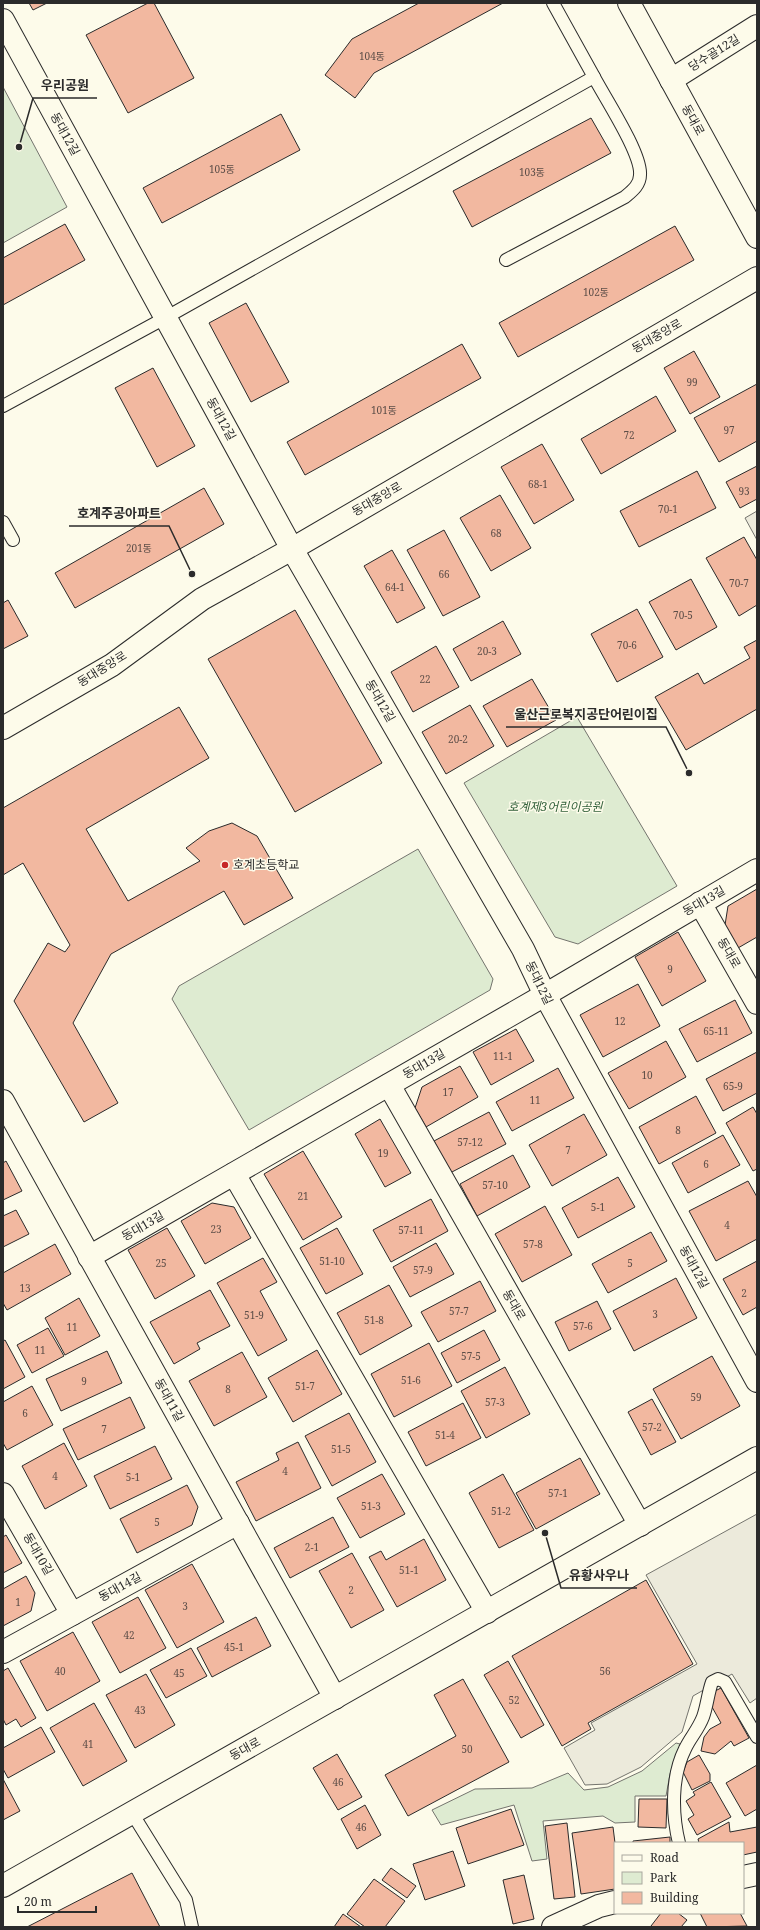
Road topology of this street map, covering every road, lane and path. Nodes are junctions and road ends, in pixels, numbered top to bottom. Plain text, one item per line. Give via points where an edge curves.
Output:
1 (553, 3) edge
2 (629, 3) edge
3 (3, 20) edge
4 (757, 26) edge
5 (594, 77) junction
6 (671, 80) junction
7 (757, 237) edge
8 (506, 260) dead end
9 (757, 278) edge
10 (165, 318) junction
11 (3, 406) edge
12 (3, 522) edge
13 (13, 540) dead end
14 (292, 549) junction
15 (3, 728) edge
16 (757, 870) edge
17 (700, 903) junction
18 (544, 995) junction
19 (757, 1003) edge
20 (388, 1085) junction
21 (3, 1102) edge
22 (234, 1174) junction
23 (89, 1257) junction
24 (757, 1381) edge
25 (757, 1458) edge
26 (3, 1494) edge
27 (238, 1523) junction
28 (640, 1525) junction
29 (487, 1612) junction
30 (72, 1614) junction
31 (3, 1652) edge
32 (335, 1698) junction
33 (757, 1738) edge
34 (132, 1813) junction
35 (679, 1842) edge
36 (757, 1874) edge
37 (744, 1877) edge
38 (3, 1886) edge
39 (614, 1902) edge
40 (192, 1927) edge
41 (553, 1927) edge

1 - 5 lane
2 - 6 street, 동대로
3 - 10 street, 동대12길
4 - 6 street, 당수골12길
5 - 8 lane via 638,158 640,176 636,188 625,197
5 - 10 lane
6 - 7 street, 동대로
9 - 14 street, 동대중앙로
10 - 11 lane
10 - 14 street, 동대12길
12 - 13 lane
14 - 15 street, 동대중앙로 via 202,599 112,665
14 - 18 street, 동대12길 via 523,948
16 - 17 street, 동대13길
17 - 18 street, 동대13길
17 - 19 street, 동대로
18 - 20 street, 동대13길
18 - 24 street, 동대12길
20 - 22 street, 동대13길
20 - 28 street, 동대로
21 - 23 street, 동대11길
22 - 23 street, 동대13길
22 - 29 street
23 - 27 street, 동대11길
25 - 28 street, 동대로
26 - 30 street, 동대10길
27 - 30 street, 동대14길
27 - 32 street, 동대11길
28 - 29 street, 동대로
29 - 32 street, 동대로
30 - 31 street, 동대14길
32 - 34 street, 동대로
33 - 35 lane via 725,1682 718,1679 712,1682 704,1715 697,1732 685,1749 676,1775 675,1802
34 - 38 street, 동대로
34 - 40 lane via 186,1900
36 - 37 street
39 - 41 street via 598,1906

